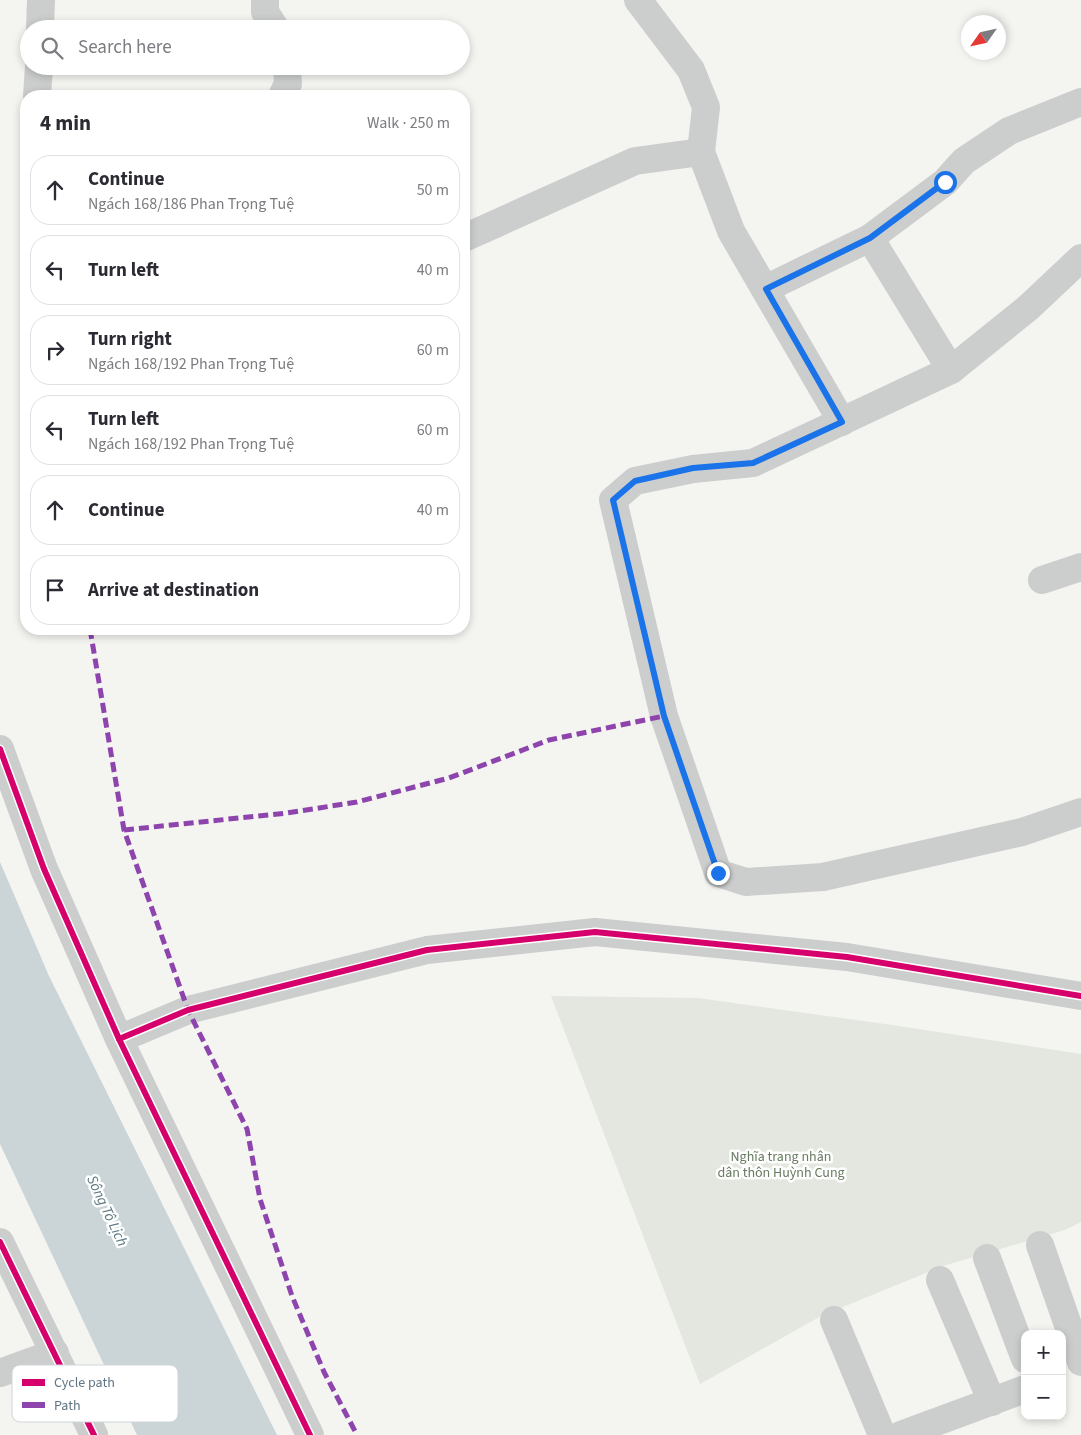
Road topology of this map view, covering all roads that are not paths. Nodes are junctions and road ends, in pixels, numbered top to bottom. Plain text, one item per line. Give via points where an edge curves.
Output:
1 (41, 0) edge
2 (265, 0) edge
3 (638, 0) edge
4 (40, 20) edge
5 (271, 20) edge
6 (38, 75) edge
7 (288, 75) edge
8 (37, 90) edge
9 (285, 90) edge
10 (1081, 102) edge
11 (701, 152) junction
12 (470, 235) edge
13 (870, 238) junction
14 (1081, 258) edge
15 (766, 289) junction
16 (951, 370) junction
17 (842, 422) junction
18 (1081, 567) edge
19 (1042, 580) dead end
20 (0, 749) edge
21 (1081, 812) edge
22 (1081, 996) edge
23 (119, 1039) junction
24 (0, 1242) edge
25 (1040, 1245) dead end
26 (987, 1258) dead end
27 (940, 1280) dead end
28 (834, 1320) dead end
29 (1021, 1348) edge
30 (55, 1353) junction
31 (1081, 1362) edge
32 (24, 1365) edge
33 (61, 1365) edge
34 (1081, 1367) edge
35 (12, 1369) edge
36 (1066, 1373) edge
37 (0, 1374) edge
38 (1021, 1390) edge
39 (992, 1402) junction
40 (88, 1422) edge
41 (94, 1435) edge
42 (310, 1435) edge
43 (882, 1435) edge
44 (901, 1435) edge

1 - 4 street
2 - 5 street
3 - 11 street via 690,70 706,107
6 - 8 street
7 - 9 street
10 - 13 street via 1009,131 964,161 945,182
11 - 12 street via 635,161
11 - 15 street via 731,231
13 - 15 street
13 - 16 street
14 - 16 street via 1029,307
15 - 17 street
16 - 17 street
17 - 21 street via 753,463 693,468 635,481 613,500 664,716 718,873 746,882 823,878 1022,832
18 - 19 street
20 - 23 street via 44,869
22 - 23 street via 847,957 595,932 427,950 188,1010
23 - 42 street
24 - 30 street
25 - 31 street
26 - 29 street
27 - 39 street
28 - 43 street
30 - 32 street
30 - 33 street
34 - 36 street
35 - 37 street
38 - 39 street
39 - 44 street
40 - 41 street

